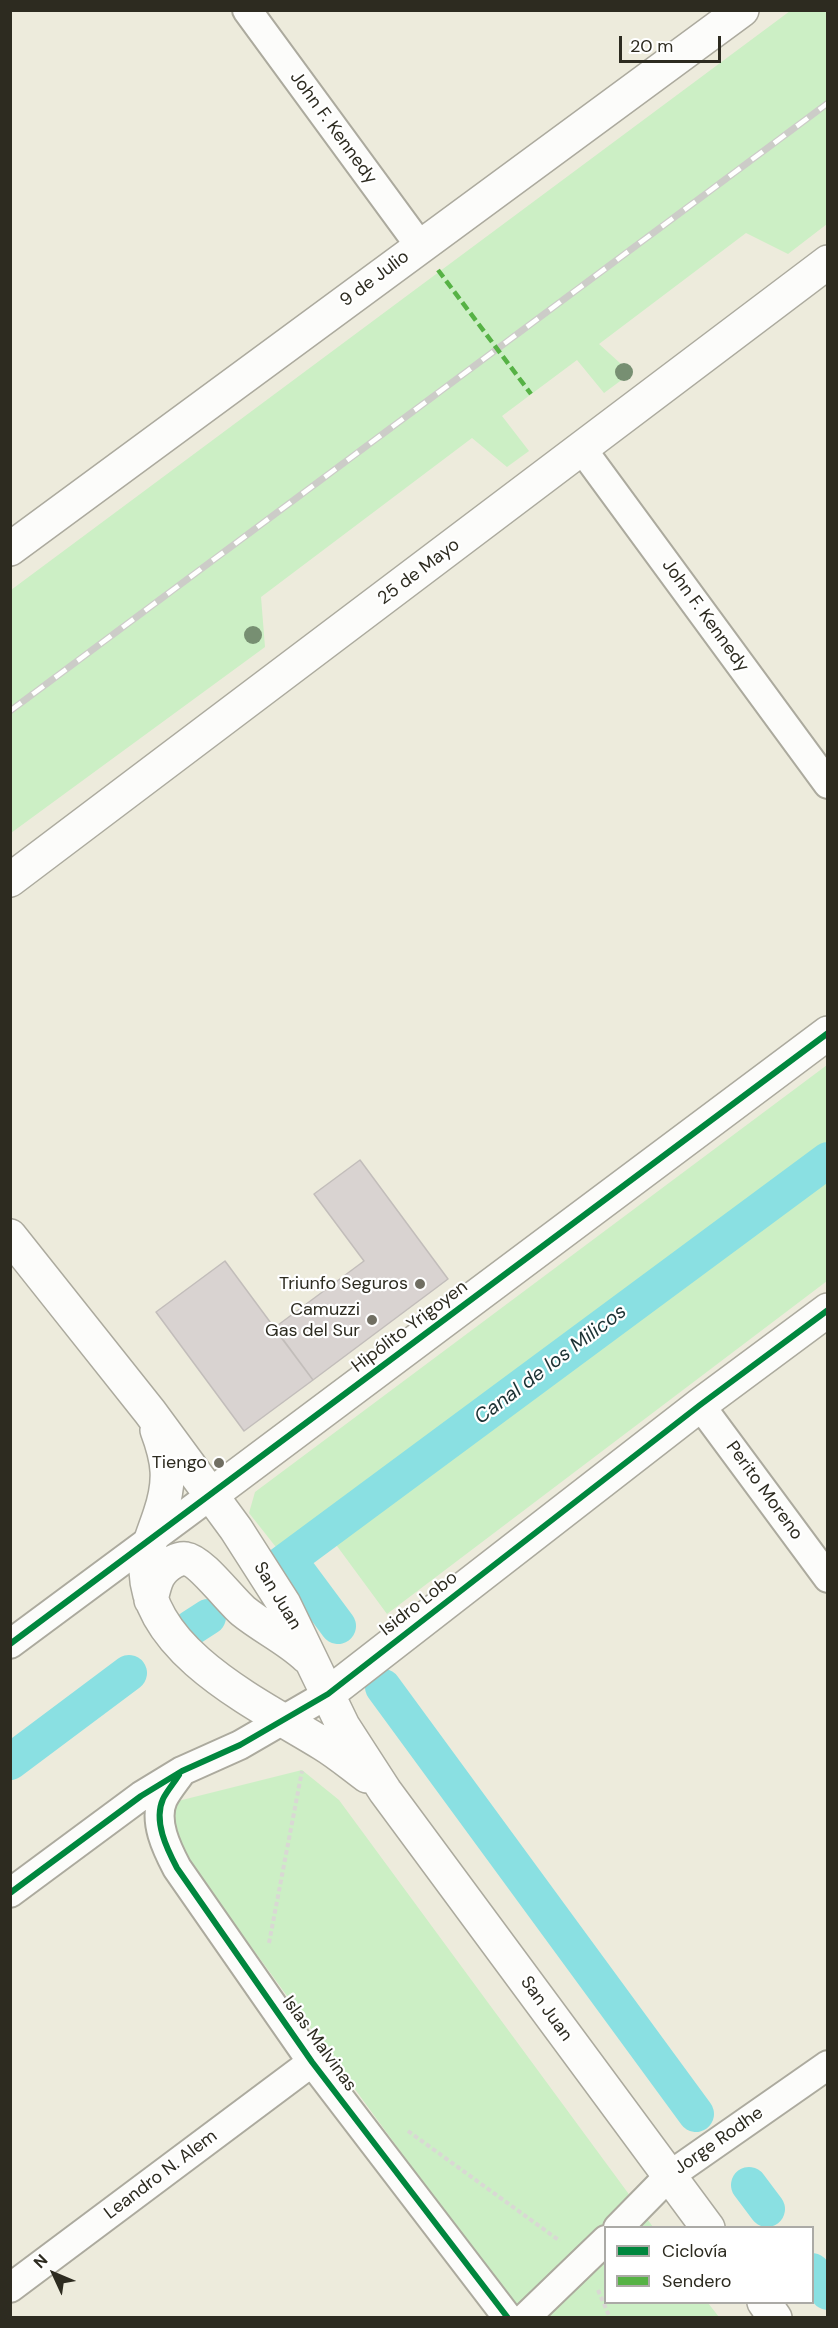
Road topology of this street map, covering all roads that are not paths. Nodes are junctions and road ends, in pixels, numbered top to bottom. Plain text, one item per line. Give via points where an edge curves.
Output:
1 (247, 10) edge
2 (742, 10) edge
3 (420, 246) junction
4 (828, 262) edge
5 (582, 449) junction
6 (10, 549) edge
7 (828, 784) edge
8 (10, 880) edge
9 (828, 1033) edge
10 (10, 1236) edge
11 (828, 1310) edge
12 (700, 1405) junction
13 (150, 1412) junction
14 (211, 1495) junction
15 (149, 1541) junction
16 (828, 1578) edge
17 (151, 1600) junction
18 (10, 1644) edge
19 (313, 1662) junction
20 (328, 1694) junction
21 (283, 1721) junction
22 (182, 1771) junction
23 (385, 1791) junction
24 (10, 1893) edge
25 (312, 2062) junction
26 (828, 2065) edge
27 (669, 2176) junction
28 (620, 2226) edge
29 (706, 2226) edge
30 (596, 2250) edge
31 (10, 2288) edge
32 (766, 2304) edge
33 (508, 2318) edge
34 (525, 2318) edge
35 (776, 2318) edge

1 - 3 street, John F. Kennedy
2 - 3 main road, 9 de Julio
3 - 6 main road, 9 de Julio
4 - 5 main road, 25 de Mayo
5 - 7 street, John F. Kennedy
5 - 8 main road, 25 de Mayo
9 - 14 main road, Hipólito Yrigoyen
10 - 13 main road, San Juan
11 - 12 main road, Isidro Lobo
12 - 16 street, Perito Moreno
12 - 20 main road, Isidro Lobo
13 - 14 main road, San Juan
13 - 15 main road, San Juan via 167,1456 167,1488
14 - 15 street, Hipólito Yrigoyen
14 - 19 main road, San Juan via 284,1604
15 - 17 main road, San Juan via 146,1572
15 - 18 street, Hipólito Yrigoyen
17 - 19 main road via 157,1575 177,1559 187,1559 246,1614
17 - 21 main road, San Juan via 166,1627 196,1661
19 - 20 main road, San Juan
20 - 21 street, Isidro Lobo
20 - 23 main road, San Juan
21 - 22 street, Isidro Lobo
21 - 23 main road, San Juan via 325,1745
22 - 24 street, Isidro Lobo via 141,1796
22 - 25 street, Islas Malvinas via 162,1800 164,1845
23 - 27 main road, San Juan
25 - 31 street, Leandro N. Alem
25 - 33 street, Islas Malvinas
26 - 27 street, Jorge Rodhe
27 - 28 street, Jorge Rodhe
27 - 29 main road, San Juan
30 - 34 street
32 - 35 main road

